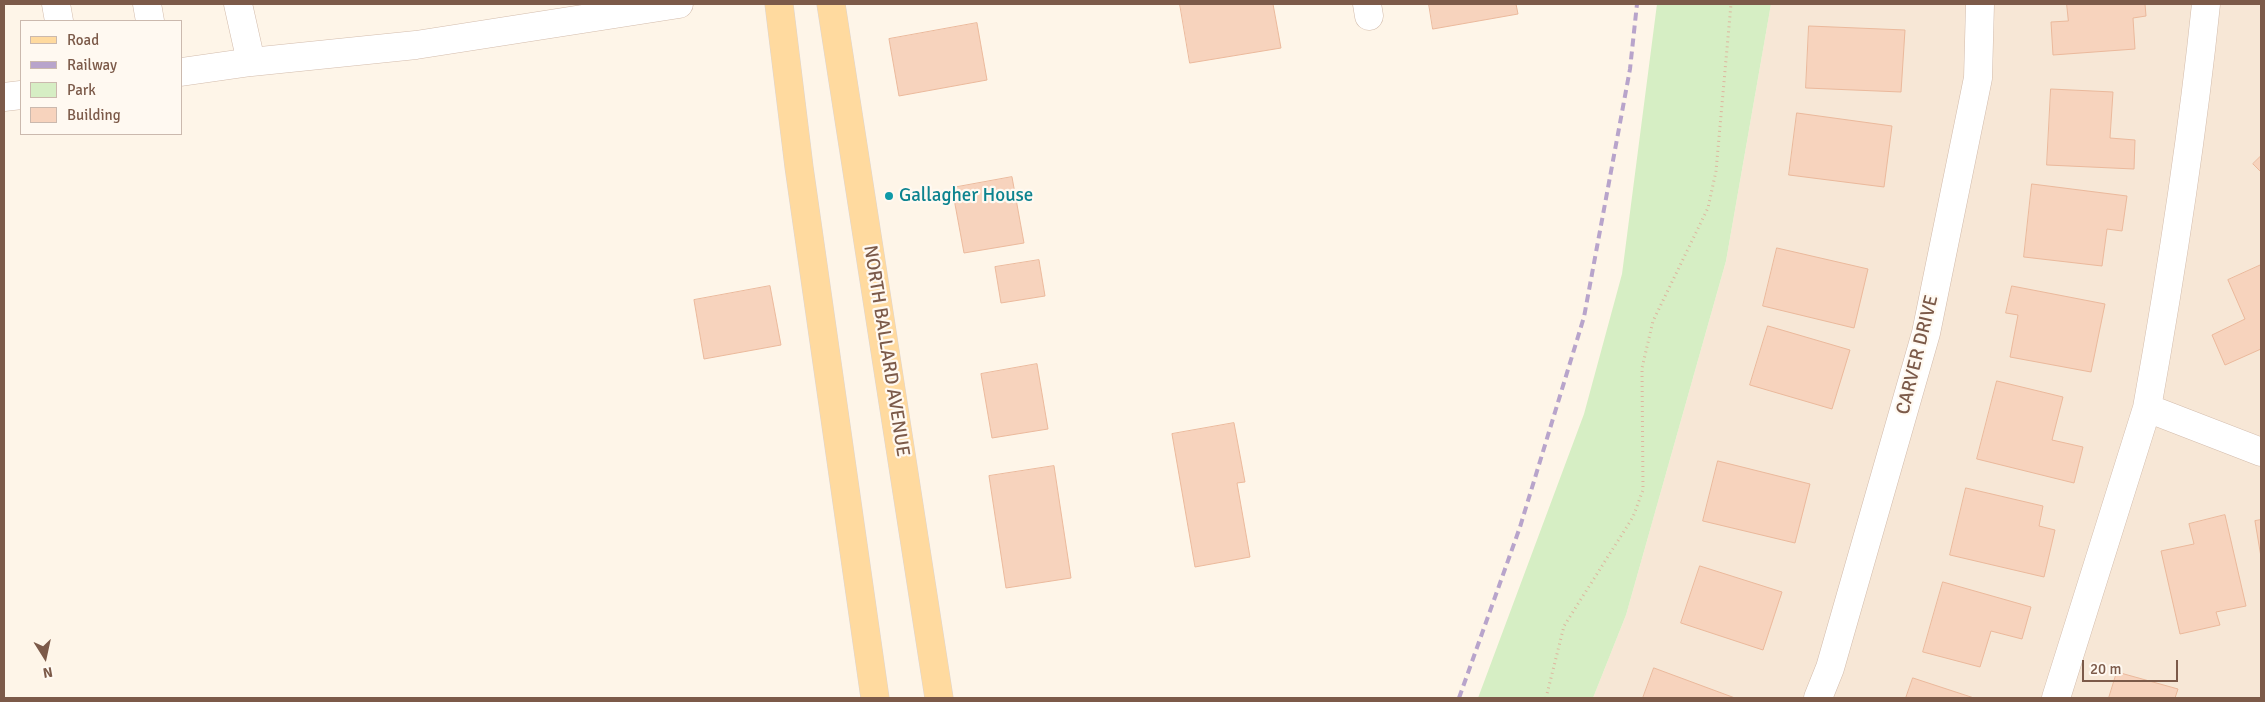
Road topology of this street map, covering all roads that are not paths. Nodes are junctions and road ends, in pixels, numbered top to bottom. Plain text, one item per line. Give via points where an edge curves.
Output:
1 (56, 4) edge
2 (147, 4) edge
3 (238, 4) edge
4 (679, 4) edge
5 (779, 4) edge
6 (831, 4) edge
7 (1980, 4) edge
8 (2206, 4) edge
9 (59, 20) edge
10 (150, 20) edge
11 (251, 62) junction
12 (182, 72) edge
13 (20, 95) edge
14 (4, 97) edge
15 (2147, 408) junction
16 (2261, 452) edge
17 (875, 698) edge
18 (939, 698) edge
19 (1818, 698) edge
20 (2056, 698) edge

1 - 9 street
2 - 10 street
3 - 11 street
4 - 11 street via 416,45
5 - 17 main road via 799,167
6 - 18 main road, NORTH BALLARD AVENUE
7 - 19 street, CARVER DRIVE via 1978,78 1926,332 1830,668
8 - 15 street via 2197,90
11 - 12 street
13 - 14 street
15 - 16 street
15 - 20 street

